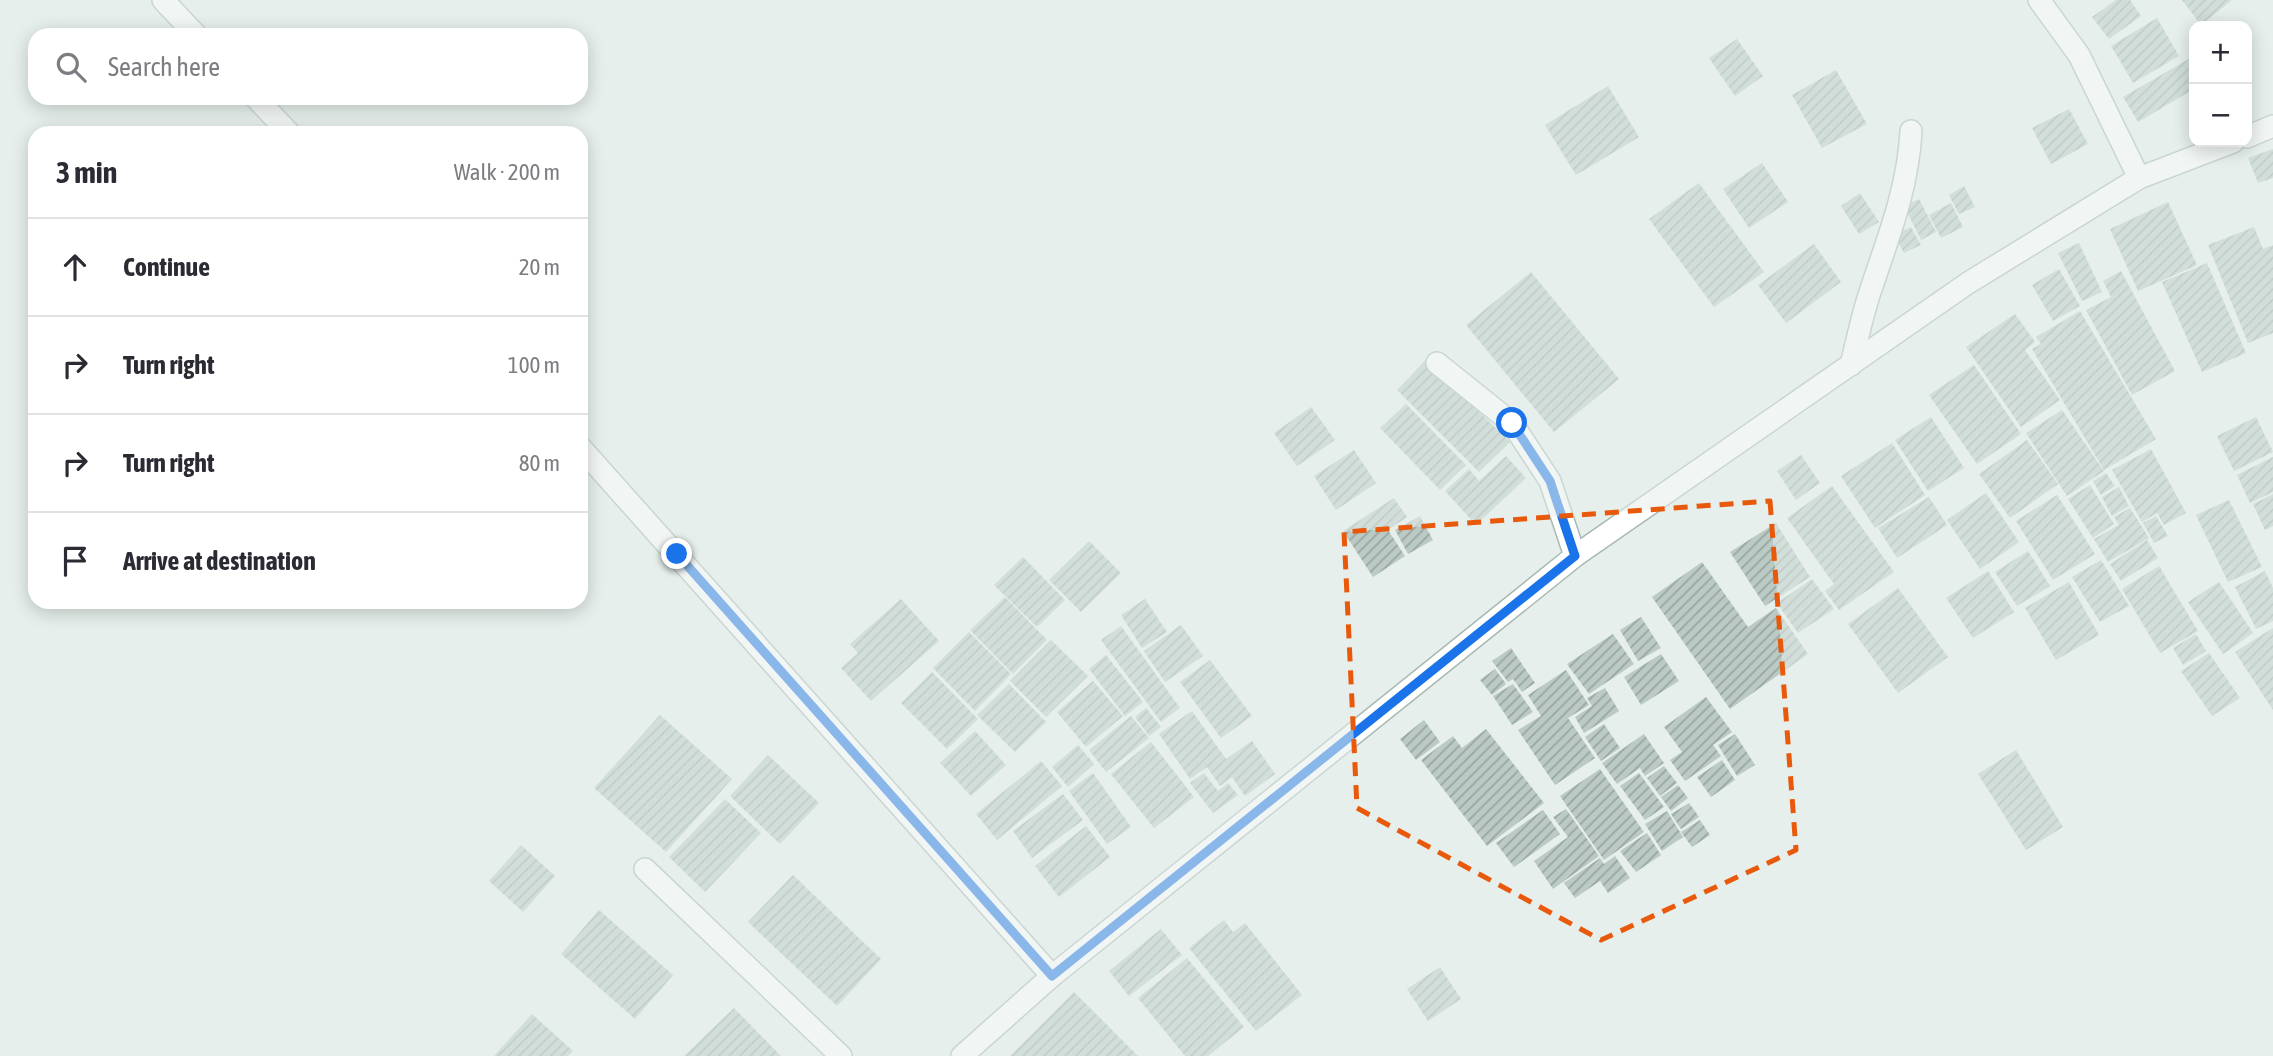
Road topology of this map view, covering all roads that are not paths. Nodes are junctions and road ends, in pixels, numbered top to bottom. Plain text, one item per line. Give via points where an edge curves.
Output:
1 (163, 0) edge
2 (2039, 0) edge
3 (189, 28) edge
4 (263, 105) edge
5 (282, 126) edge
6 (2273, 126) edge
7 (1911, 131) dead end
8 (2252, 134) edge
9 (2221, 147) edge
10 (2140, 178) junction
11 (1437, 363) dead end
12 (1851, 365) junction
13 (588, 456) edge
14 (1575, 556) junction
15 (645, 869) dead end
16 (1052, 976) junction
17 (841, 1056) edge
18 (962, 1056) edge

1 - 3 street
2 - 10 street via 2079,55
4 - 5 street
6 - 8 street
7 - 12 street via 1910,165 1897,218 1869,295
9 - 10 street
10 - 12 street via 1968,283
11 - 14 street via 1512,423 1550,481
12 - 14 street
13 - 16 street
14 - 16 street
15 - 17 street
16 - 18 street

